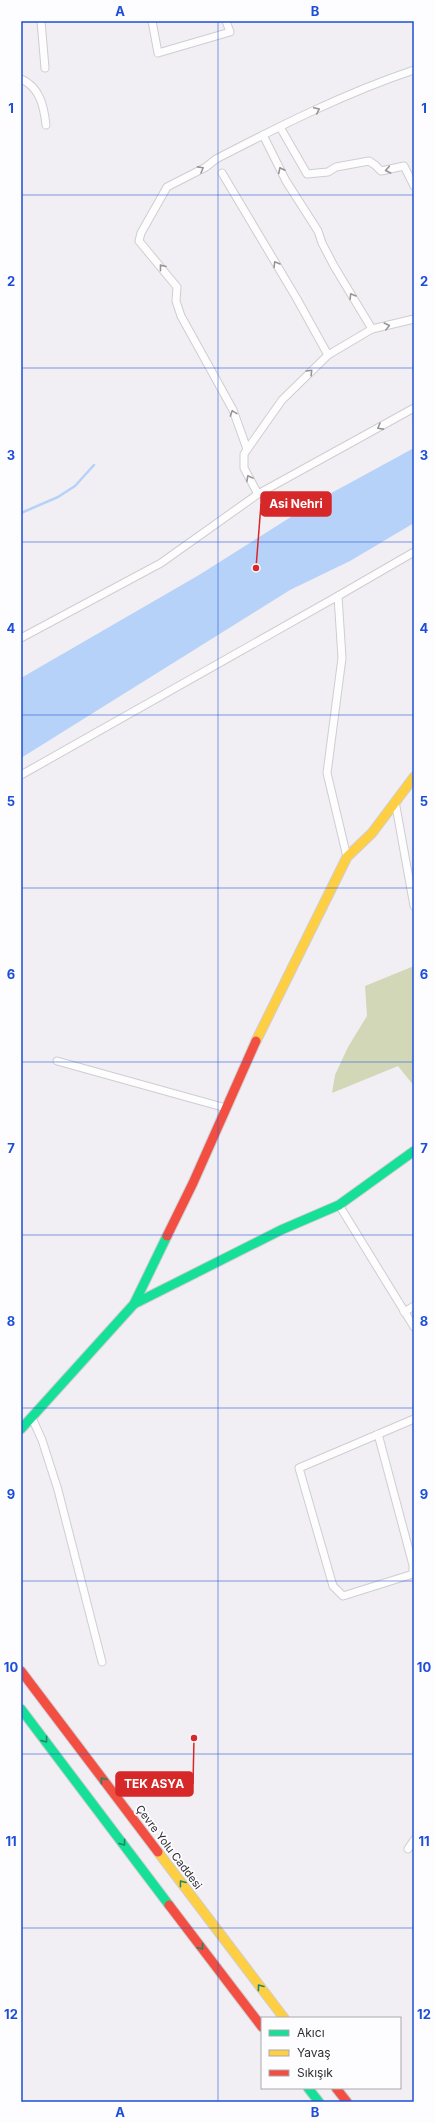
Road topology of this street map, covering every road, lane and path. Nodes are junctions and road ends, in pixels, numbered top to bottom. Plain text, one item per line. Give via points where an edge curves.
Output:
1 (41, 21) edge
2 (152, 21) edge
3 (226, 21) edge
4 (45, 68) dead end
5 (414, 70) edge
6 (21, 79) edge
7 (46, 125) dead end
8 (280, 127) junction
9 (263, 135) junction
10 (222, 173) dead end
11 (414, 186) edge
12 (414, 320) edge
13 (372, 329) junction
14 (328, 355) junction
15 (414, 408) edge
16 (248, 449) junction
17 (258, 494) junction
18 (414, 552) edge
19 (338, 596) junction
20 (21, 638) edge
21 (21, 775) edge
22 (414, 776) edge
23 (395, 801) junction
24 (347, 857) junction
25 (414, 906) edge
26 (57, 1061) dead end
27 (226, 1108) junction
28 (414, 1151) edge
29 (339, 1204) junction
30 (134, 1304) junction
31 (414, 1306) edge
32 (404, 1312) junction
33 (414, 1327) edge
34 (32, 1418) junction
35 (414, 1419) edge
36 (21, 1429) edge
37 (378, 1434) junction
38 (102, 1662) dead end
39 (21, 1671) edge
40 (21, 1709) edge
41 (414, 1840) edge
42 (408, 1849) dead end
43 (283, 2017) edge
44 (261, 2026) edge
45 (309, 2089) edge
46 (337, 2089) edge
47 (319, 2102) edge
48 (347, 2102) edge

1 - 4 street
2 - 3 street via 158,53 230,32
8 -> 5 street via 372,84
6 - 7 street via 33,86 44,104
8 - 9 street
11 -> 8 street via 404,166 381,171 369,161 336,167 328,172 307,174
13 -> 9 street via 334,266 318,231 286,180
16 -> 9 street via 233,410 181,316 176,301 177,287 139,241 167,187
14 -> 10 street
13 -> 12 street
13 - 14 street
16 -> 14 street via 282,400
15 -> 17 street
17 -> 16 street via 244,468 244,454
17 - 20 street via 161,563
18 - 19 street
19 - 21 street
19 - 24 street via 342,658 327,773
22 - 23 main road
23 - 24 main road via 372,833
23 - 25 street
24 - 27 main road via 262,1027
26 - 27 street
27 - 30 main road
28 - 29 main road
29 - 30 main road via 281,1230
29 - 32 street
30 - 34 main road
31 - 32 street
32 - 33 street
34 - 36 main road
34 - 38 street via 58,1490
35 - 37 street
37 - 37 street via 299,1468 333,1586 343,1596 413,1574 413,1565
43 -> 39 main road, Çevre Yolu Caddesi
40 -> 44 main road
41 - 42 street
45 - 47 main road
46 - 48 main road

